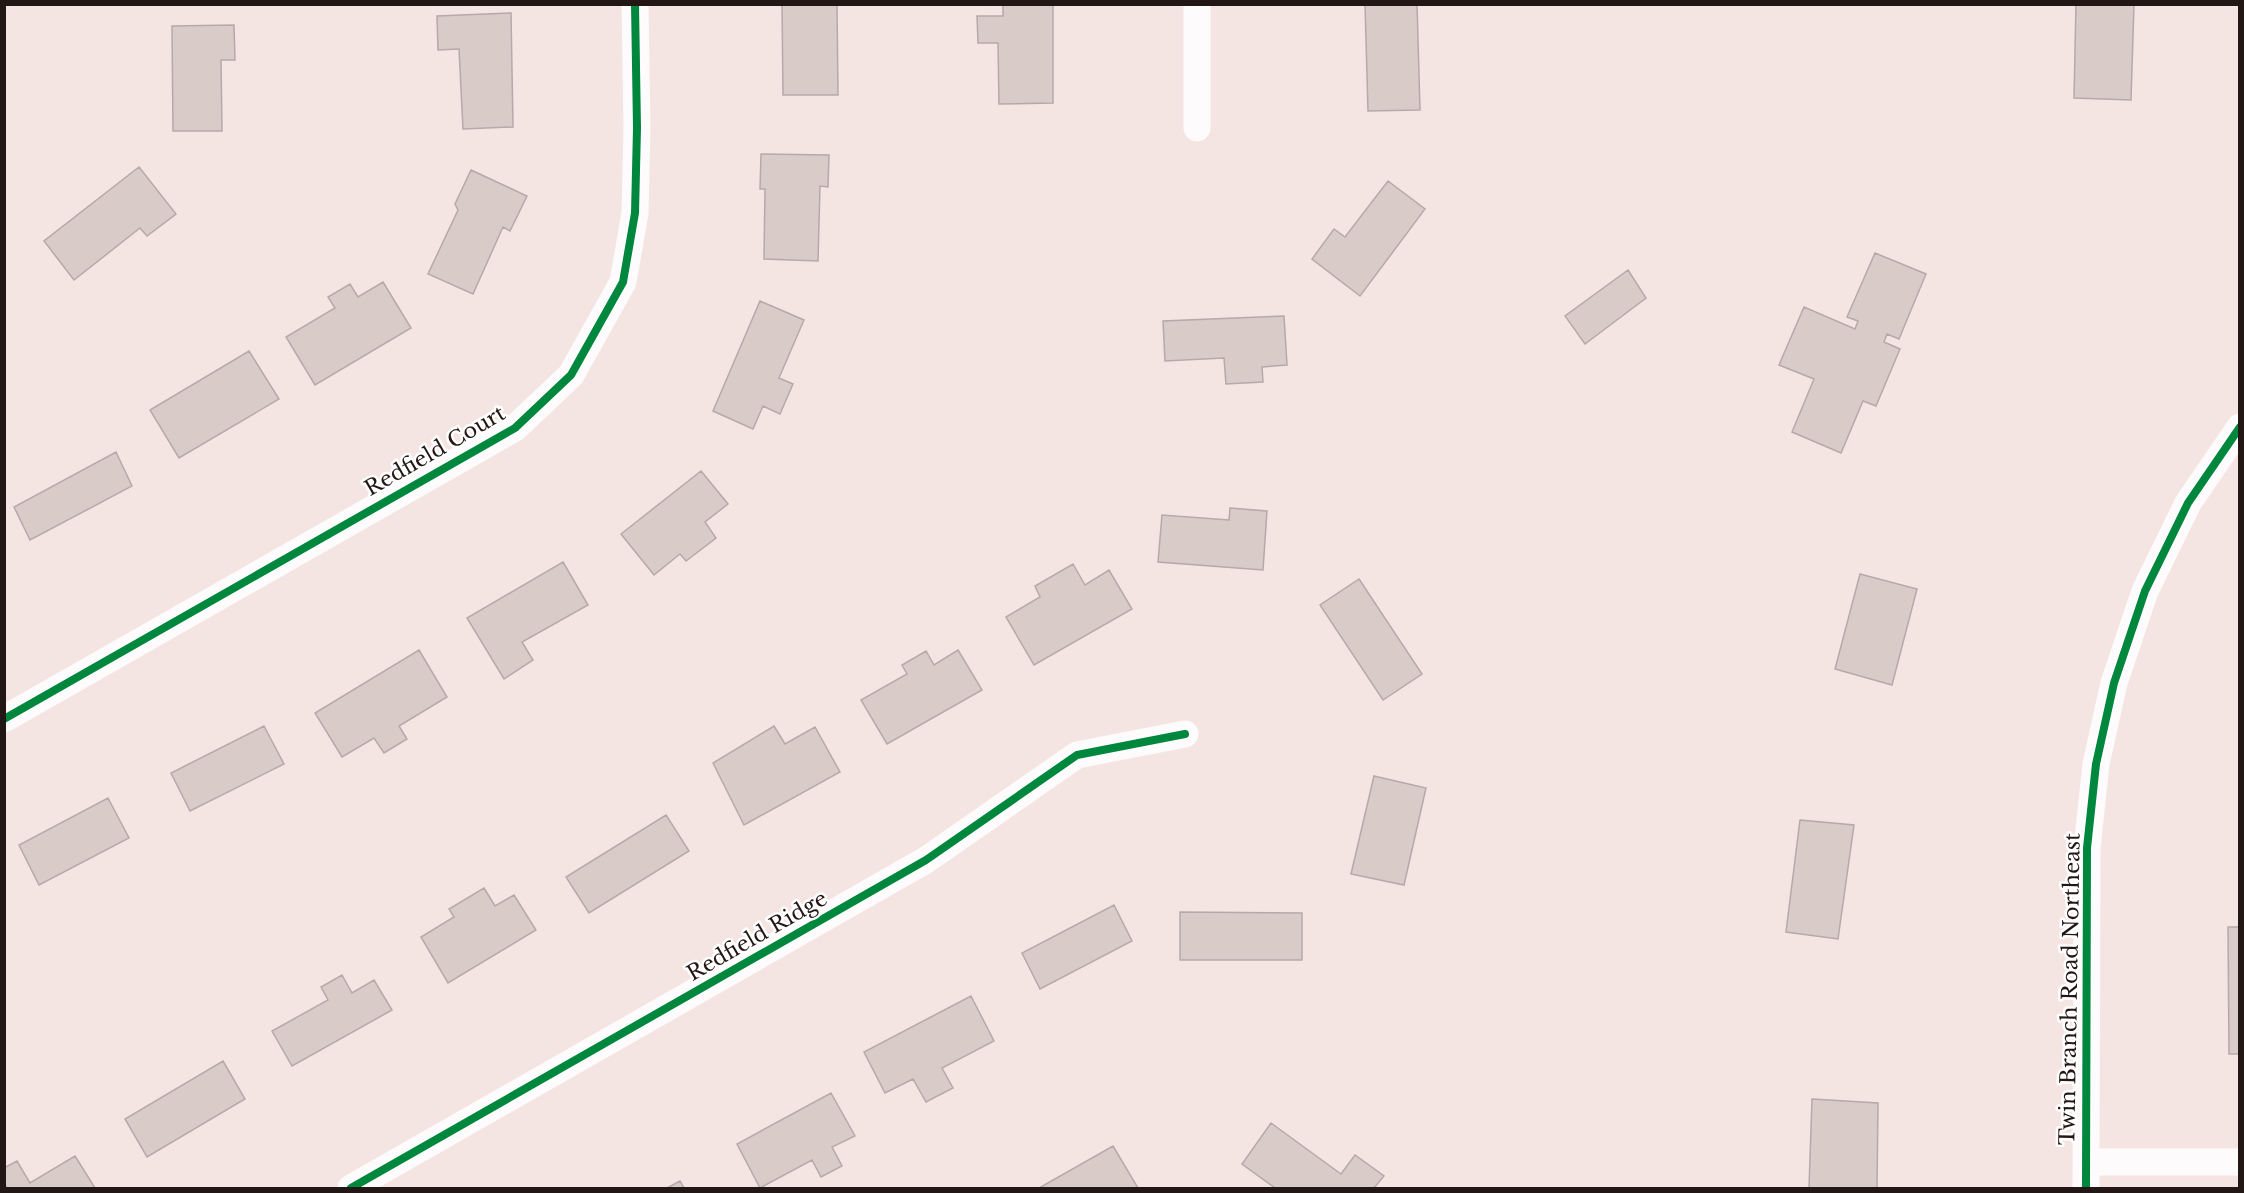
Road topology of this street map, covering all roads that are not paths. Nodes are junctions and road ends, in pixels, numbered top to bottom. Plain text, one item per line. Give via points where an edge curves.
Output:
1 (635, 4) edge
2 (1197, 4) edge
3 (1197, 128) dead end
4 (2240, 427) edge
5 (4, 719) edge
6 (1185, 734) dead end
7 (2240, 1162) edge
8 (2086, 1175) edge
9 (351, 1188) edge

1 - 5 street, Redfield Court via 635,213 623,282 571,375 515,428
2 - 3 street
4 - 8 street, Twin Branch Road Northeast via 2188,503 2145,591 2114,683 2096,764 2087,848
6 - 9 street, Redfield Ridge via 1077,755 926,860
7 - 8 street

